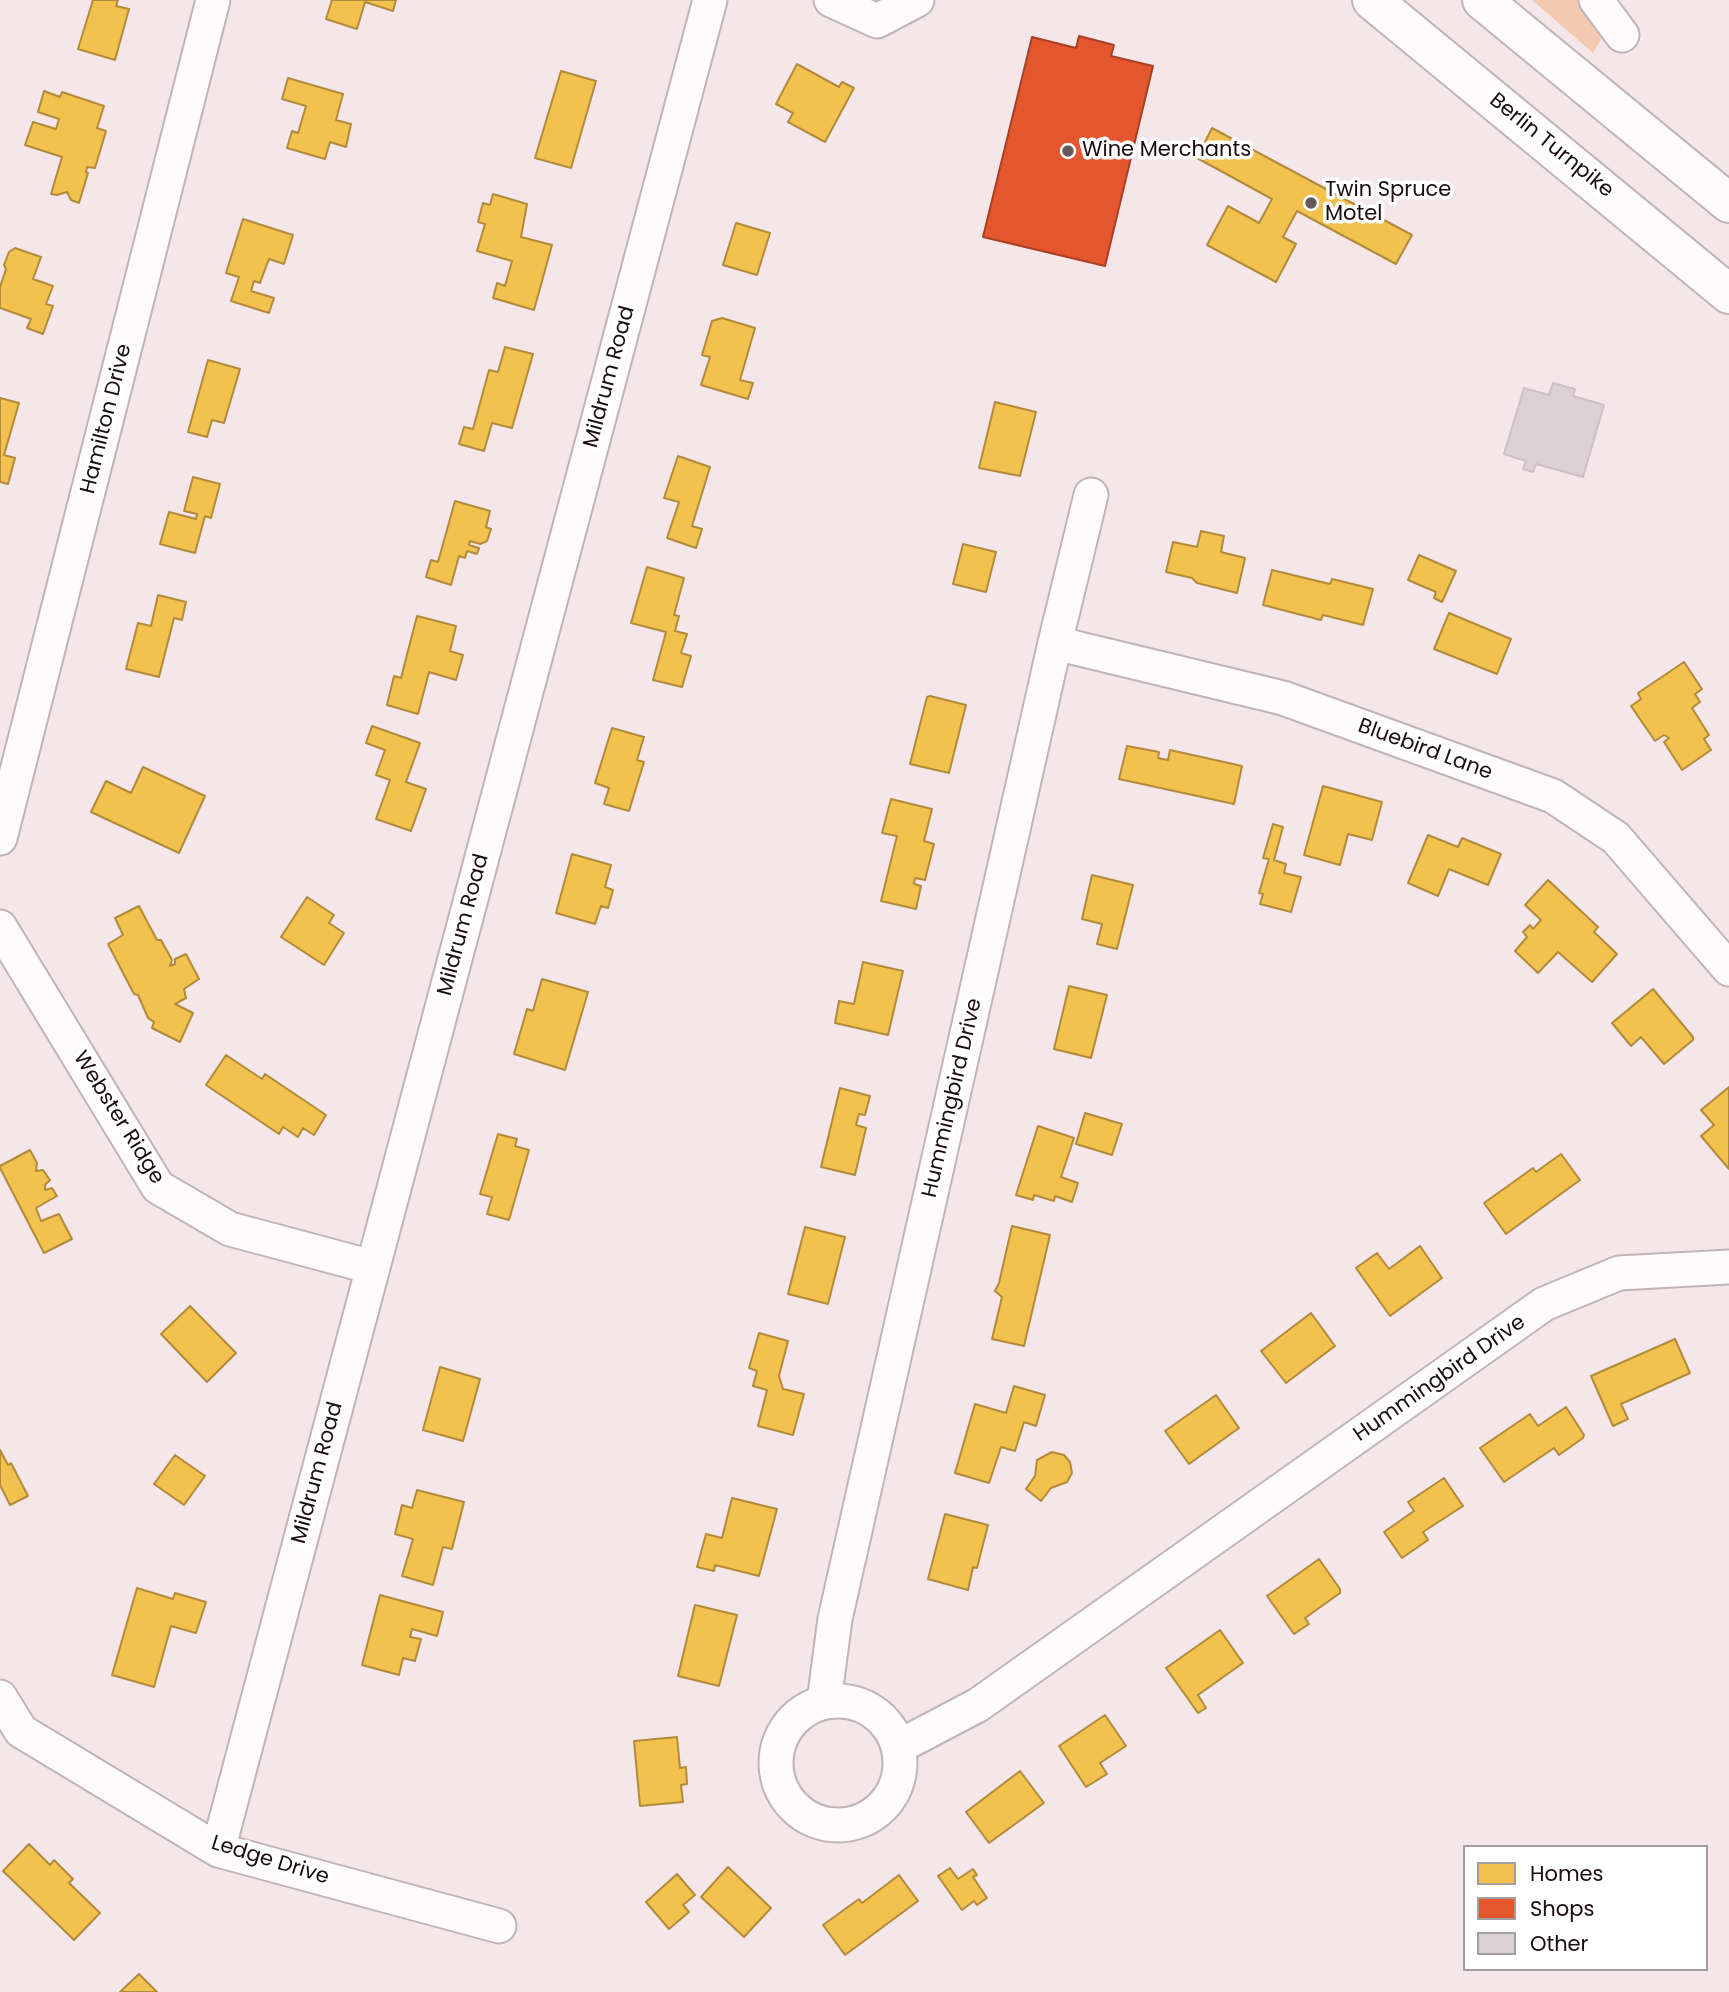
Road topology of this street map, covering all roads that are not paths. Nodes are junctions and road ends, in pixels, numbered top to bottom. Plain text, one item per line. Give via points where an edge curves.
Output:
1 (213, 0) edge
2 (710, 0) edge
3 (831, 0) edge
4 (917, 0) edge
5 (1372, 0) edge
6 (1482, 0) edge
7 (1597, 0) edge
8 (1622, 35) dead end
9 (1729, 203) edge
10 (1729, 294) edge
11 (1091, 495) dead end
12 (1055, 643) junction
13 (0, 838) edge
14 (0, 927) edge
15 (1729, 969) edge
16 (372, 1267) junction
17 (1729, 1267) edge
18 (0, 1696) edge
19 (824, 1702) junction
20 (898, 1747) junction
21 (218, 1850) junction
22 (499, 1927) dead end

1 - 13 street, Hamilton Drive
2 - 16 street, Mildrum Road
3 - 4 street via 877,20
5 - 10 highway, Berlin Turnpike
6 - 9 highway
7 - 8 street
11 - 12 street, Hummingbird Drive
12 - 15 street, Bluebird Lane via 1283,698 1553,796 1616,838
12 - 19 street, Hummingbird Drive via 835,1619
14 - 16 street, Webster Ridge via 158,1187 230,1229
16 - 21 street, Mildrum Road
17 - 20 street, Hummingbird Drive via 1619,1273 1544,1304 978,1705
18 - 21 street, Ledge Drive via 21,1731
19 - 20 street via 849,1702 872,1711 887,1724
19 - 20 street via 793,1720 779,1741 776,1756 780,1786 790,1803 806,1816 835,1825 873,1815 897,1783
21 - 22 street, Ledge Drive

